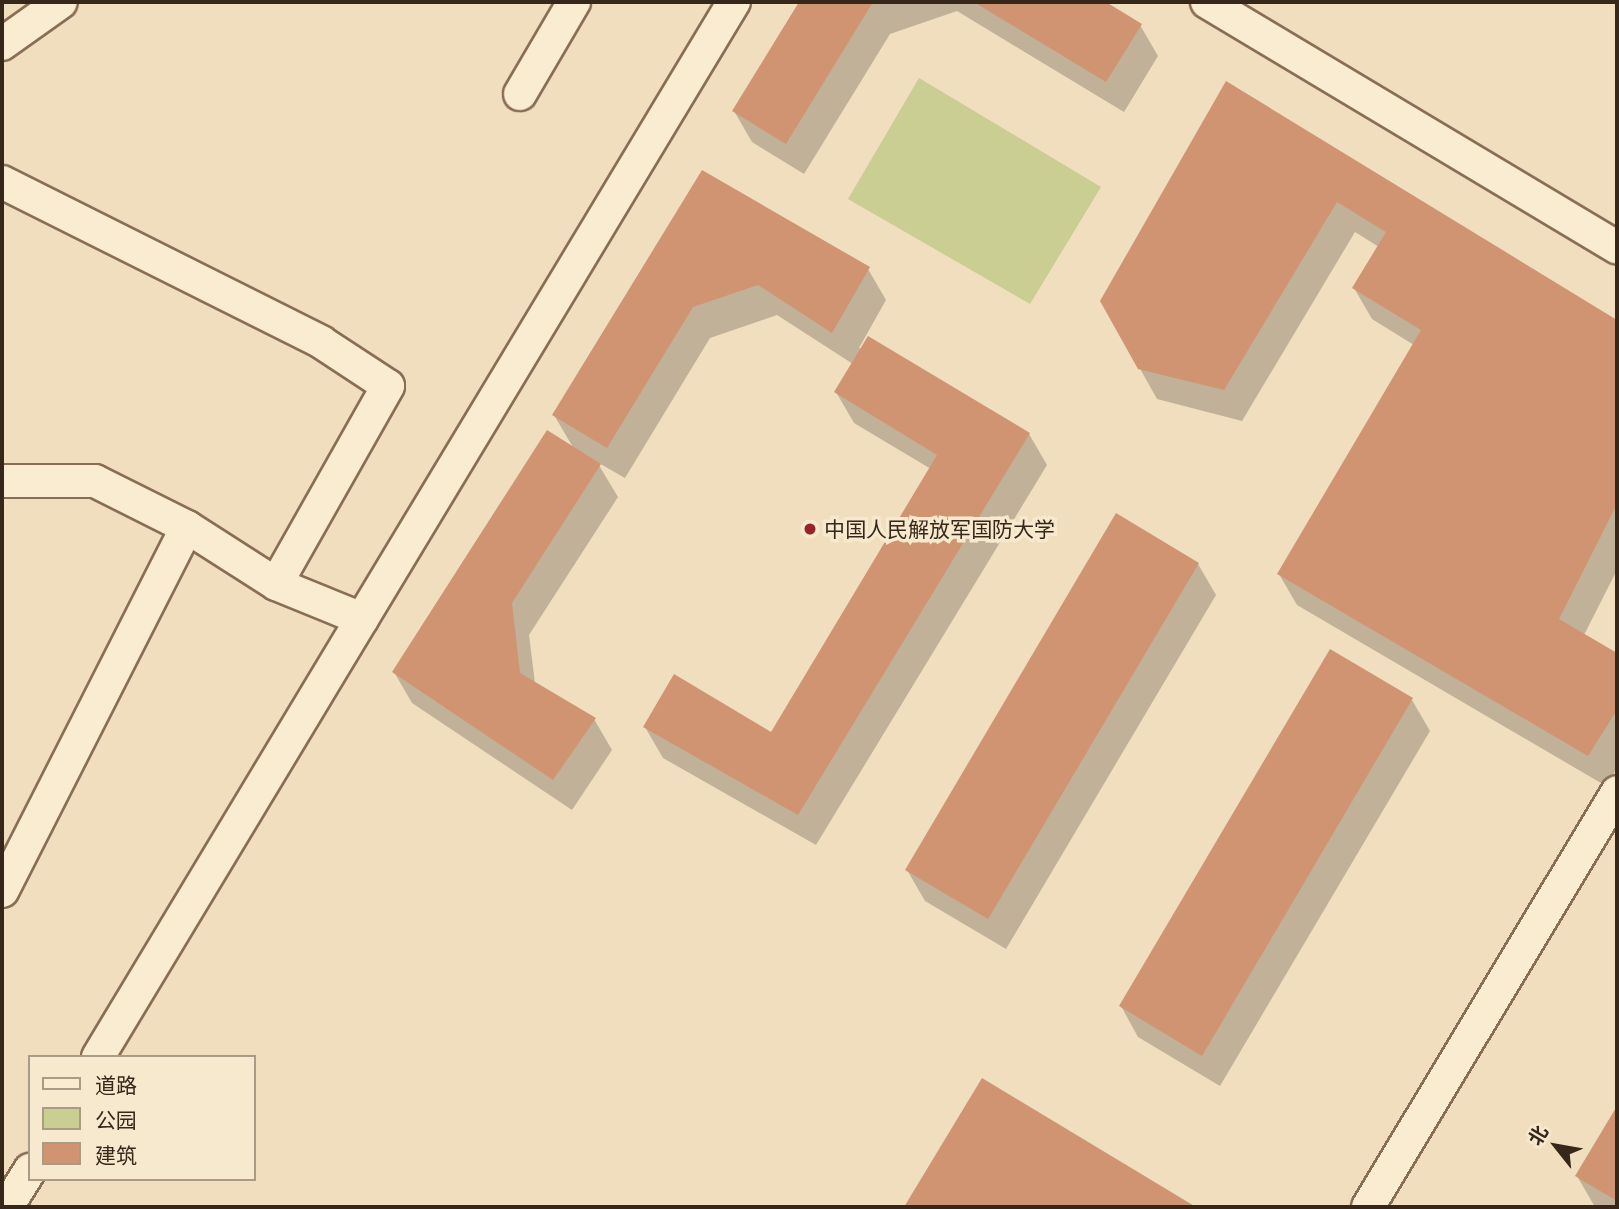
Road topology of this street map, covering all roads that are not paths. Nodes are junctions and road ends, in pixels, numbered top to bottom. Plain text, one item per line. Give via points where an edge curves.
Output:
1 (61, 2) edge
2 (574, 2) edge
3 (734, 2) edge
4 (1207, 2) edge
5 (2, 44) edge
6 (520, 94) dead end
7 (2, 182) edge
8 (1617, 247) edge
9 (2, 481) edge
10 (187, 527) junction
11 (276, 584) junction
12 (362, 619) junction
13 (1613, 808) edge
14 (2, 891) edge
15 (99, 1055) edge
16 (28, 1173) edge
17 (7, 1207) edge
18 (1368, 1207) edge

1 - 5 street
2 - 6 street
3 - 12 street
4 - 8 street
7 - 11 street via 321,342 388,386
9 - 10 street via 94,481
10 - 11 street
10 - 14 street
11 - 12 street
12 - 15 street
13 - 18 street
16 - 17 street

